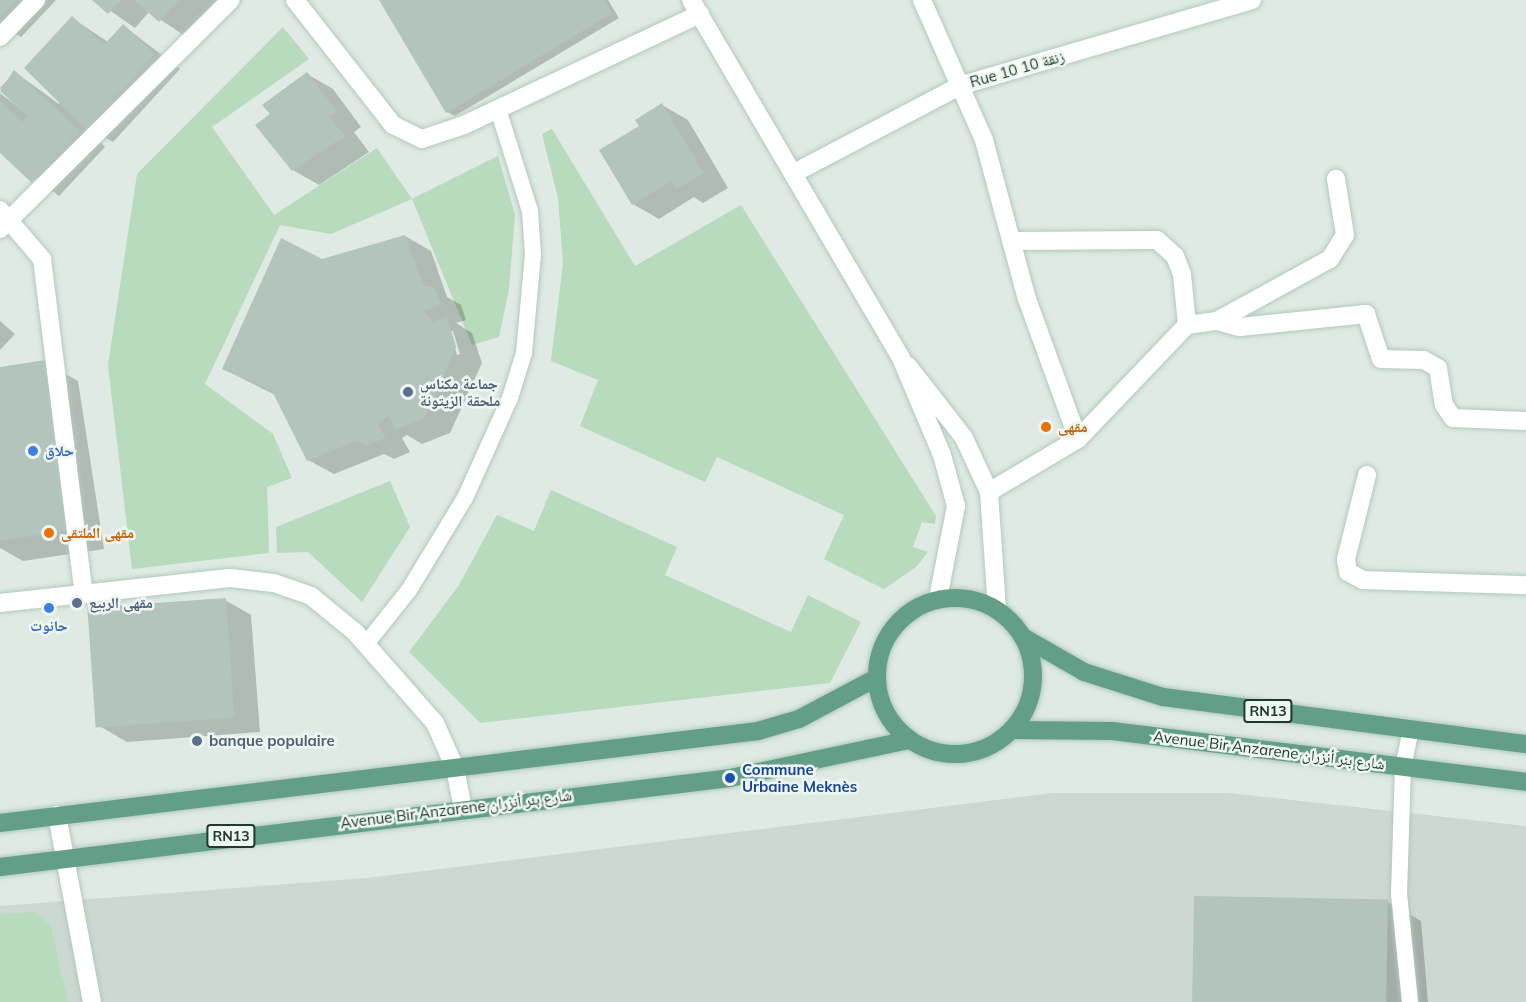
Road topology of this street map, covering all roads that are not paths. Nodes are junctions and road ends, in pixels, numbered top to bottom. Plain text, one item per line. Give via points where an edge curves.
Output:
1 (36, 0) edge
2 (231, 0) edge
3 (295, 0) edge
4 (922, 0) edge
5 (1252, 0) edge
6 (696, 7) edge
7 (0, 37) edge
8 (962, 85) junction
9 (498, 109) junction
10 (796, 172) junction
11 (1336, 179) dead end
12 (3, 220) edge
13 (1011, 241) junction
14 (1217, 321) junction
15 (1187, 325) junction
16 (901, 358) junction
17 (1526, 421) edge
18 (1078, 439) junction
19 (1367, 475) dead end
20 (989, 492) junction
21 (1526, 585) edge
22 (84, 594) junction
23 (938, 599) junction
24 (0, 603) edge
25 (997, 609) junction
26 (1023, 637) junction
27 (366, 644) junction
28 (876, 678) junction
29 (1012, 730) junction
30 (1411, 730) junction
31 (909, 740) junction
32 (1526, 744) edge
33 (1403, 767) junction
34 (454, 768) junction
35 (1526, 782) edge
36 (463, 809) junction
37 (57, 815) junction
38 (0, 823) edge
39 (63, 860) junction
40 (0, 867) edge
41 (92, 1002) edge
42 (1410, 1002) edge

1 - 7 street
2 - 12 street
3 - 9 street via 372,102 412,138 436,136
4 - 8 street
5 - 8 street, Rue 10 زنقة 10
6 - 9 street
6 - 10 street
8 - 10 street, Rue 10 زنقة 10
8 - 13 street via 984,140
9 - 27 lane via 530,210 533,255 524,352 510,398 465,498 409,590
10 - 16 street
11 - 14 street via 1345,222 1340,250 1307,276
12 - 22 street via 33,244 44,273
13 - 15 street via 1157,240 1175,256 1182,274
13 - 18 street
14 - 15 street
14 - 17 street via 1240,327 1366,314 1381,359 1424,360 1438,368 1443,405 1453,418
15 - 18 street
16 - 20 street via 948,412
16 - 23 street via 953,482 955,529
18 - 20 street
19 - 21 street via 1346,559 1348,572 1363,580
20 - 25 street
22 - 24 street
22 - 27 street via 230,578 274,583 311,596
23 - 25 main road, RN13 via 978,600
23 - 28 main road, RN13 via 918,607 887,637
25 - 26 main road, RN13
26 - 29 main road via 1033,685
26 - 30 main road, RN13 via 1084,672 1143,692
27 - 34 street via 435,723
28 - 31 main road, RN13 via 882,706
28 - 34 main road via 799,719 758,731
29 - 31 main road via 981,750 962,754 926,749
29 - 33 main road, Avenue Bir Anzarene شارع بئر أنزران via 1112,731
30 - 32 main road, RN13
30 - 33 lane
31 - 36 main road, Avenue Bir Anzarene شارع بئر أنزران / RN13 via 730,777
33 - 35 main road, Avenue Bir Anzarene شارع بئر أنزران
33 - 42 lane via 1399,894
34 - 36 street
34 - 37 main road
36 - 39 main road, Avenue Bir Anzarene شارع بئر أنزران / RN13
37 - 38 main road
37 - 39 street
39 - 40 main road, Avenue Bir Anzarene شارع بئر أنزران / RN13
39 - 41 street

